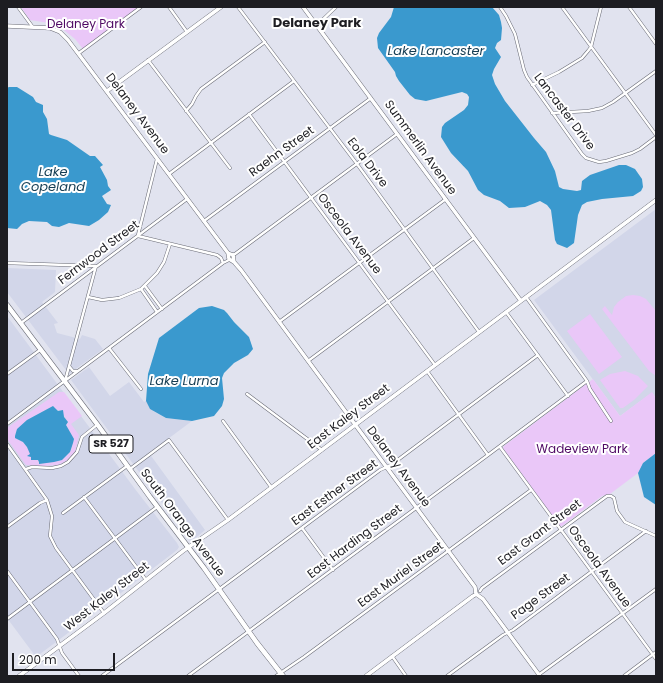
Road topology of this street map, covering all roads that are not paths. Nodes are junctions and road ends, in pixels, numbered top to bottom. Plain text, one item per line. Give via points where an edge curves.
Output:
1 (18, 7) edge
2 (141, 7) edge
3 (169, 7) edge
4 (221, 7) edge
5 (238, 7) edge
6 (303, 7) edge
7 (336, 7) edge
8 (500, 7) edge
9 (562, 7) edge
10 (601, 7) edge
11 (629, 7) edge
12 (317, 25) junction
13 (7, 26) edge
14 (32, 26) junction
15 (187, 32) junction
16 (265, 42) junction
17 (656, 44) edge
18 (591, 46) junction
19 (79, 53) junction
20 (148, 60) junction
21 (656, 71) edge
22 (294, 81) junction
23 (532, 85) junction
24 (107, 91) junction
25 (625, 94) junction
26 (371, 98) junction
27 (186, 111) junction
28 (552, 112) junction
29 (249, 114) junction
30 (330, 128) junction
31 (398, 134) junction
32 (656, 136) edge
33 (210, 143) junction
34 (157, 158) junction
35 (284, 162) junction
36 (357, 164) junction
37 (230, 168) dead end
38 (170, 174) junction
39 (311, 198) junction
40 (188, 199) junction
41 (446, 199) junction
42 (656, 200) edge
43 (204, 221) junction
44 (405, 229) junction
45 (138, 236) junction
46 (474, 238) junction
47 (170, 244) junction
48 (231, 257) junction
49 (7, 263) edge
50 (223, 263) junction
51 (359, 263) junction
52 (96, 266) junction
53 (432, 270) junction
54 (145, 286) junction
55 (140, 289) junction
56 (88, 297) junction
57 (526, 297) junction
58 (521, 301) junction
59 (389, 302) junction
60 (7, 305) edge
61 (162, 309) junction
62 (157, 312) junction
63 (506, 312) junction
64 (279, 322) junction
65 (21, 323) junction
66 (479, 332) junction
67 (109, 348) junction
68 (41, 349) junction
69 (538, 354) junction
70 (308, 362) junction
71 (435, 365) junction
72 (69, 366) junction
73 (78, 371) junction
74 (427, 371) junction
75 (7, 374) edge
76 (64, 381) junction
77 (587, 381) junction
78 (141, 389) dead end
79 (247, 394) dead end
80 (568, 396) junction
81 (458, 414) junction
82 (223, 421) dead end
83 (611, 421) dead end
84 (7, 424) edge
85 (97, 424) junction
86 (354, 425) junction
87 (7, 444) edge
88 (500, 447) junction
89 (322, 450) junction
90 (488, 455) junction
91 (386, 467) junction
92 (128, 468) junction
93 (26, 469) junction
94 (271, 487) junction
95 (531, 490) junction
96 (84, 497) junction
97 (47, 500) junction
98 (157, 507) junction
99 (416, 508) junction
100 (63, 513) dead end
101 (228, 520) junction
102 (7, 527) edge
103 (302, 528) junction
104 (561, 530) junction
105 (646, 531) junction
106 (656, 536) edge
107 (115, 539) junction
108 (188, 548) junction
109 (448, 551) junction
110 (72, 570) junction
111 (333, 570) junction
112 (7, 571) edge
113 (592, 571) junction
114 (146, 580) junction
115 (656, 589) edge
116 (219, 590) junction
117 (478, 592) junction
118 (30, 602) junction
119 (104, 613) junction
120 (622, 614) junction
121 (7, 619) edge
122 (249, 632) junction
123 (508, 632) junction
124 (60, 646) junction
125 (656, 652) edge
126 (653, 655) junction
127 (392, 656) junction
128 (656, 659) edge
129 (282, 675) edge
130 (19, 676) edge
131 (79, 676) edge
132 (102, 676) edge
133 (188, 676) edge
134 (276, 676) edge
135 (366, 676) edge
136 (406, 676) edge
137 (447, 676) edge
138 (539, 676) edge
139 (624, 676) edge

1 - 14 street
2 - 19 street
3 - 15 street
4 - 15 street
5 - 16 street, Eola Drive
6 - 12 street, Summerlin Avenue
7 - 12 street
8 - 23 street, Lancaster Drive via 513,30 524,70
9 - 18 street
10 - 18 street
11 - 17 street
12 - 26 street, Summerlin Avenue
13 - 14 street, Delaney Avenue
14 - 19 street, Delaney Avenue via 57,31
15 - 20 street
16 - 22 street, Eola Drive
16 - 27 street via 201,89
18 - 23 street via 582,58
18 - 25 street
19 - 24 street, Delaney Avenue
20 - 24 street
20 - 27 street
21 - 25 street
22 - 29 street
22 - 30 street, Eola Drive
23 - 28 street, Lancaster Drive
24 - 34 street, Delaney Avenue
25 - 28 street via 596,110
25 - 32 street
26 - 30 street, Raehn Street
26 - 31 street, Summerlin Avenue
27 - 33 street
28 - 32 street, Lancaster Drive via 582,154 592,160 606,161 632,153
29 - 33 street
29 - 35 street, Osceola Avenue
30 - 35 street, Raehn Street
30 - 36 street, Eola Drive
31 - 36 street
31 - 41 street, Summerlin Avenue
33 - 37 street
33 - 38 street
34 - 38 street, Delaney Avenue
34 - 45 street
35 - 39 street, Osceola Avenue
35 - 43 street, Raehn Street
36 - 39 street
36 - 44 street, Eola Drive
38 - 40 street, Delaney Avenue
39 - 48 street
39 - 51 street, Osceola Avenue
40 - 43 street, Delaney Avenue
40 - 45 street, Fernwood Street
41 - 44 street
41 - 46 street, Summerlin Avenue
42 - 57 street
43 - 48 street, Delaney Avenue
44 - 51 street
44 - 53 street, Eola Drive
45 - 47 street
45 - 52 street, Fernwood Street
46 - 53 street
46 - 58 street, Summerlin Avenue
47 - 50 street via 217,255
47 - 54 street via 164,262
48 - 50 street
48 - 64 street, Delaney Avenue
49 - 52 street
50 - 61 street
51 - 59 street, Osceola Avenue
51 - 64 street
52 - 56 street
52 - 65 street, Fernwood Street
53 - 59 street
53 - 66 street, Eola Drive
54 - 55 street
54 - 61 street
55 - 56 street via 119,298 102,300
55 - 62 street
56 - 72 street
57 - 58 street, East Kaley Street
57 - 77 street
58 - 63 street, East Kaley Street
59 - 70 street
59 - 71 street, Osceola Avenue
60 - 65 main road, South Orange Avenue / SR 527
61 - 62 street
62 - 67 street
63 - 66 street, East Kaley Street
63 - 69 street
64 - 70 street, Delaney Avenue
65 - 68 main road, South Orange Avenue / SR 527
66 - 71 street, East Kaley Street
67 - 73 street
67 - 78 street
68 - 75 street
68 - 76 main road, South Orange Avenue / SR 527
69 - 80 street
69 - 81 street, East Esther Street
70 - 86 street, Delaney Avenue
71 - 74 street, East Kaley Street
72 - 73 street via 73,371
72 - 76 street
73 - 76 street
74 - 81 street
74 - 86 street, East Kaley Street
76 - 84 street
76 - 85 main road, South Orange Avenue / SR 527
77 - 80 street, East Harding Street
77 - 83 street
79 - 89 street
80 - 88 street, East Harding Street
81 - 90 street
81 - 91 street, East Esther Street
82 - 94 street
85 - 92 main road, South Orange Avenue / SR 527
85 - 93 street via 84,435 75,456 65,464 52,468
86 - 89 street, East Kaley Street
86 - 91 street, Delaney Avenue
87 - 93 street
88 - 90 street, East Harding Street
88 - 95 street, Osceola Avenue
89 - 94 street, East Kaley Street
90 - 99 street, East Harding Street
91 - 99 street, Delaney Avenue
91 - 103 street, East Esther Street
92 - 96 street
92 - 98 main road, South Orange Avenue / SR 527
92 - 101 street via 169,440
93 - 97 street
94 - 101 street, East Kaley Street
95 - 104 street, Osceola Avenue
95 - 109 street, East Muriel Street
96 - 100 street
96 - 107 street
97 - 102 street
97 - 110 street via 52,516 50,536
98 - 107 street
98 - 108 main road, South Orange Avenue / SR 527
99 - 109 street, Delaney Avenue
99 - 111 street, East Harding Street
101 - 108 street, East Kaley Street
103 - 111 street
103 - 116 street, East Esther Street
104 - 105 street, East Grant Street via 604,498 611,496 622,518 628,524
104 - 113 street, Osceola Avenue
104 - 117 street, East Grant Street
105 - 106 street
105 - 113 street, Page Street
107 - 110 street
107 - 114 street
108 - 114 street, West Kaley Street
108 - 116 main road, South Orange Avenue / SR 527
109 - 117 street, Delaney Avenue
109 - 129 street, East Muriel Street
110 - 118 street
110 - 119 street
111 - 122 street, East Harding Street
112 - 118 street
113 - 120 street, Osceola Avenue
113 - 123 street, Page Street
114 - 119 street, West Kaley Street
115 - 120 street
116 - 122 main road, South Orange Avenue / SR 527
116 - 132 street, East Esther Street
117 - 123 street, Delaney Avenue
117 - 127 street, East Grant Street
118 - 121 street
118 - 124 street
119 - 124 street, West Kaley Street
120 - 126 street, Osceola Avenue
120 - 138 street
122 - 129 main road, South Orange Avenue / SR 527
122 - 133 street, East Harding Street
123 - 137 street, Page Street
123 - 138 street, Delaney Avenue
124 - 130 street, West Kaley Street
124 - 131 street
125 - 126 street
126 - 128 street, Osceola Avenue
126 - 139 street
127 - 135 street, East Grant Street
127 - 136 street
129 - 134 street, East Muriel Street

